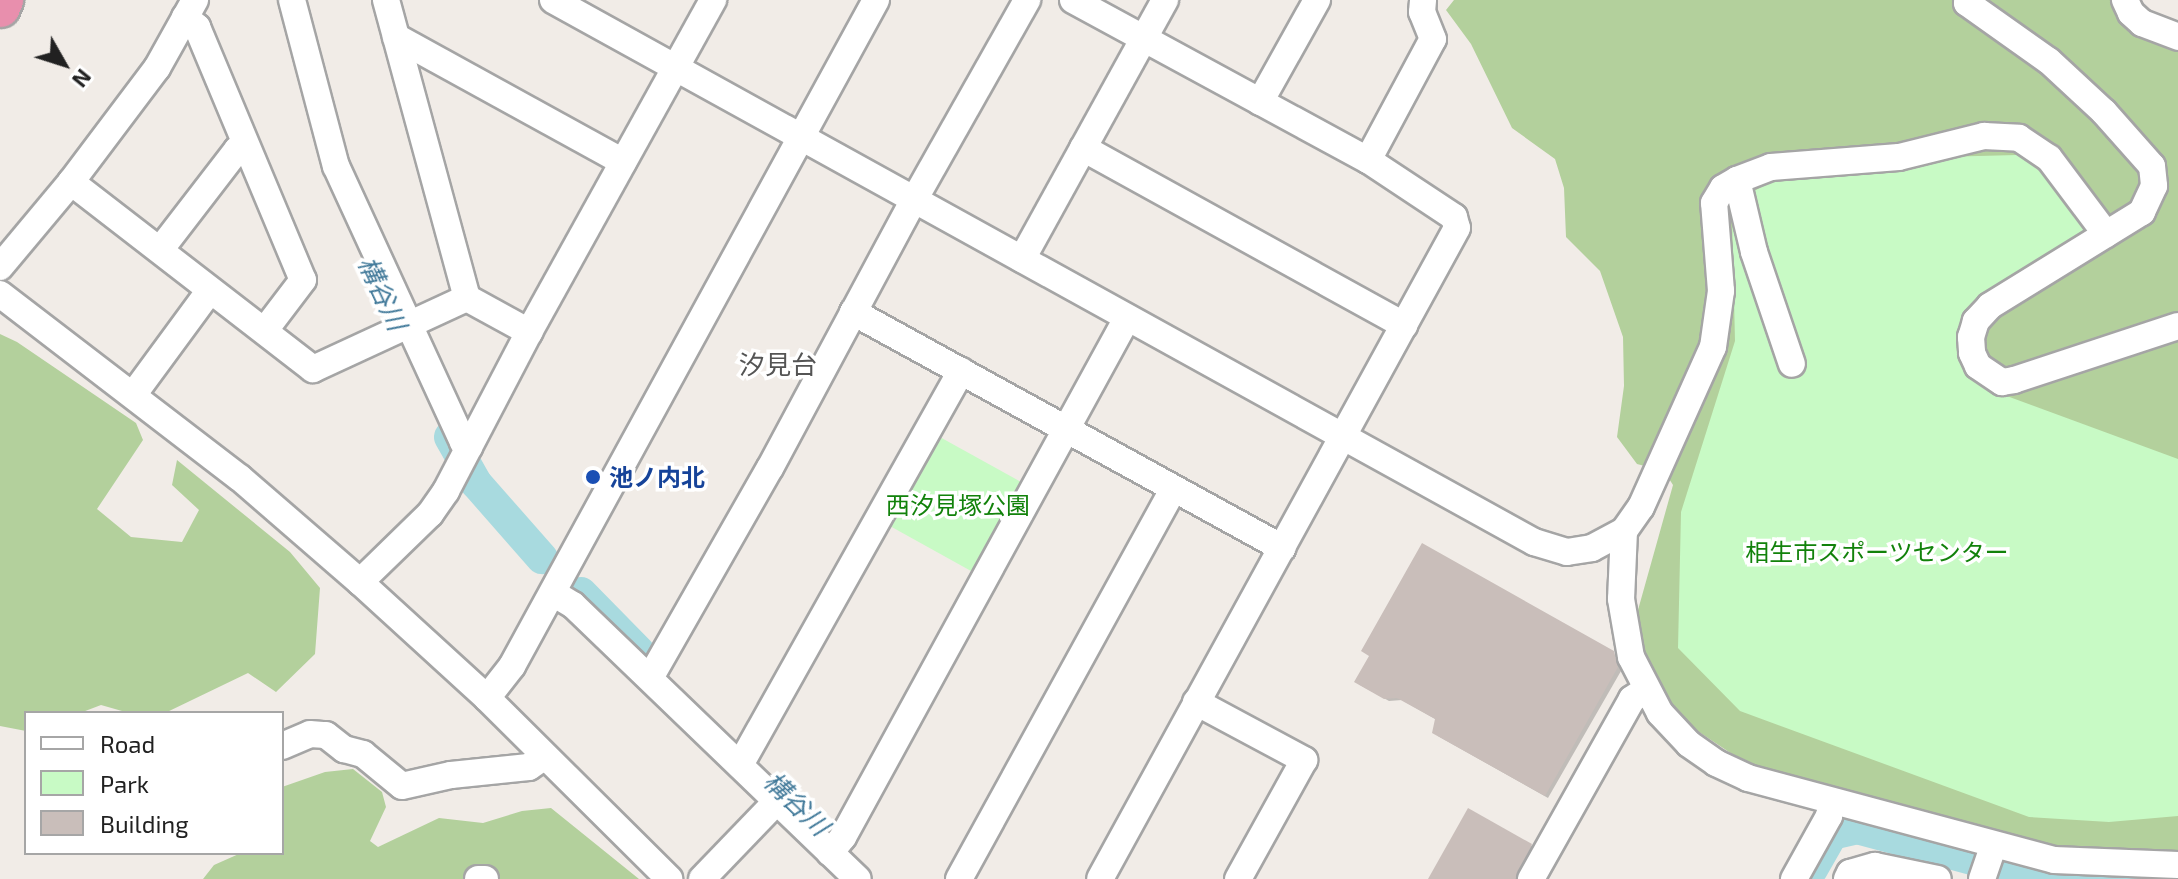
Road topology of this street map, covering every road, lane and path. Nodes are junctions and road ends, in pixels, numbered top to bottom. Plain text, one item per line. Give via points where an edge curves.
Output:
1 (3, 0) edge
2 (292, 0) edge
3 (713, 0) edge
4 (876, 0) edge
5 (1027, 0) edge
6 (1073, 0) edge
7 (1165, 0) edge
8 (1317, 0) edge
9 (1423, 0) edge
10 (1968, 0) edge
11 (2125, 0) edge
12 (394, 2) edge
13 (566, 3) edge
14 (0, 7) edge
15 (190, 8) edge
16 (396, 37) junction
17 (2178, 37) edge
18 (1143, 38) junction
19 (674, 70) junction
20 (1260, 102) junction
21 (802, 138) junction
22 (246, 146) junction
23 (1083, 148) junction
24 (1368, 160) junction
25 (623, 162) junction
26 (1737, 180) junction
27 (71, 182) junction
28 (914, 200) junction
29 (2106, 234) junction
30 (160, 250) junction
31 (1022, 259) junction
32 (0, 267) edge
33 (210, 290) junction
34 (0, 294) edge
35 (467, 298) junction
36 (853, 312) junction
37 (1127, 318) junction
38 (1404, 325) junction
39 (2178, 326) edge
40 (404, 329) junction
41 (265, 330) junction
42 (529, 332) junction
43 (1792, 364) dead end
44 (961, 371) junction
45 (133, 395) junction
46 (1067, 430) junction
47 (1344, 436) junction
48 (464, 457) junction
49 (1173, 489) junction
50 (1624, 531) junction
51 (1282, 548) junction
52 (360, 582) junction
53 (553, 593) junction
54 (655, 671) junction
55 (1646, 690) junction
56 (487, 698) junction
57 (1196, 702) junction
58 (284, 745) edge
59 (545, 756) junction
60 (745, 759) junction
61 (777, 801) junction
62 (1832, 802) junction
63 (836, 846) junction
64 (1987, 863) edge
65 (2178, 865) edge
66 (478, 879) edge
67 (485, 879) edge
68 (669, 879) edge
69 (702, 879) edge
70 (858, 879) edge
71 (959, 879) edge
72 (1100, 879) edge
73 (1238, 879) edge
74 (1531, 879) edge
75 (1794, 879) edge
76 (1847, 879) edge
77 (1938, 879) edge

1 - 14 highway
2 - 40 street via 336,166
3 - 19 street
4 - 21 street
5 - 28 street
6 - 18 street
7 - 18 street
8 - 20 street
9 - 24 street via 1433,39
10 - 29 street via 2049,61 2152,166 2154,186 2142,212
11 - 17 street via 2142,23
12 - 16 street
13 - 19 street
15 - 22 street
15 - 27 street via 157,68
16 - 25 street
16 - 35 street
18 - 20 street
18 - 23 street
19 - 21 street
19 - 25 street
20 - 24 street
21 - 28 street
21 - 53 street
22 - 30 street via 237,150
22 - 41 street via 303,280
23 - 31 street
23 - 38 street
24 - 38 street via 1454,217 1457,228
25 - 42 street
26 - 29 street via 1771,167 1899,157 1984,136 2006,136 2049,158
26 - 43 street via 1754,252
26 - 50 street via 1723,188 1714,203 1721,291 1713,347 1641,507
27 - 30 street
27 - 32 street
28 - 31 street
28 - 36 street
29 - 39 street via 1990,306 1976,321 1971,337 1978,366 2002,382 2014,380
30 - 33 street
31 - 37 street
33 - 41 street
33 - 45 street
34 - 45 street
35 - 40 street
35 - 42 street
36 - 44 street
36 - 54 street
37 - 46 street
37 - 47 street
38 - 47 street
40 - 41 street via 313,369
40 - 48 street via 463,442
42 - 48 street
44 - 46 street
44 - 60 street
45 - 52 street
46 - 49 street
46 - 63 street
47 - 50 street via 1554,550 1579,551
47 - 51 street
48 - 52 street via 430,514
49 - 51 street
49 - 71 street
50 - 55 street via 1624,628
51 - 57 street
52 - 56 street
53 - 54 street
53 - 56 street via 512,666
54 - 60 street
55 - 62 street via 1689,744 1716,763 1748,778
55 - 74 street via 1632,699
56 - 59 street
57 - 72 street
57 - 73 street via 1304,760
58 - 59 street via 310,734 326,735 344,749 363,754 402,786 529,767
59 - 68 street
60 - 61 street
61 - 63 street
61 - 69 street
62 - 64 street
62 - 75 street
63 - 70 street
64 - 65 street
66 - 67 street
76 - 77 street via 1850,873 1875,866

